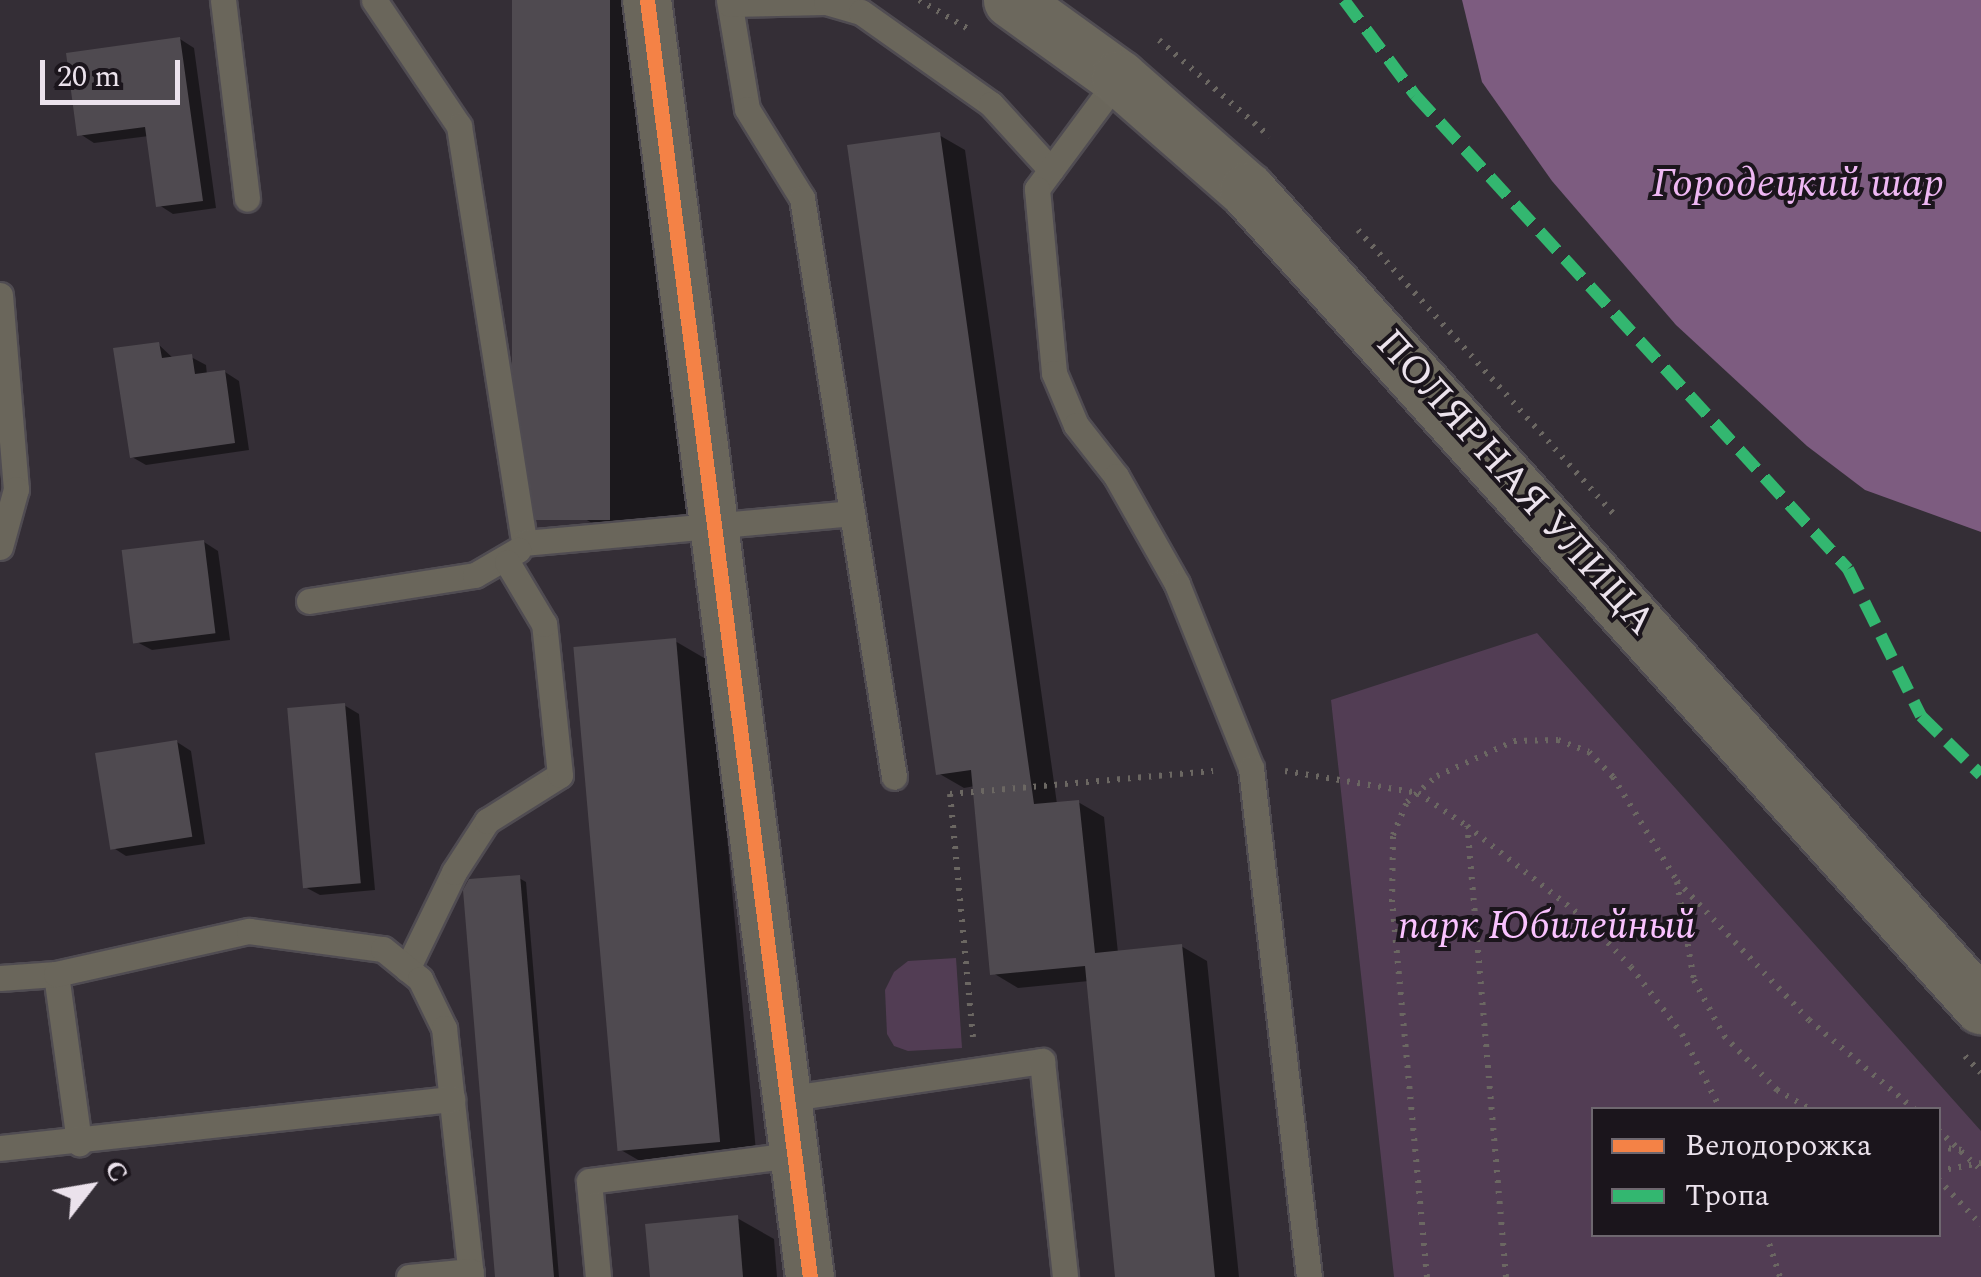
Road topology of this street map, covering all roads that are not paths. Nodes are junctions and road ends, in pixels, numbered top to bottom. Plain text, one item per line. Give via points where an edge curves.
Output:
1 (223, 0) edge
2 (374, 0) edge
3 (648, 0) edge
4 (1011, 0) edge
5 (729, 2) edge
6 (1119, 78) junction
7 (1051, 170) junction
8 (247, 200) dead end
9 (0, 296) edge
10 (852, 513) junction
11 (714, 526) junction
12 (0, 547) edge
13 (515, 552) junction
14 (310, 601) dead end
15 (894, 777) dead end
16 (407, 969) junction
17 (56, 974) junction
18 (0, 978) edge
19 (1981, 1006) edge
20 (452, 1099) junction
21 (784, 1099) junction
22 (79, 1144) junction
23 (0, 1148) edge
24 (793, 1154) junction
25 (471, 1274) edge
26 (409, 1277) edge
27 (598, 1277) edge
28 (810, 1277) edge
29 (1065, 1277) edge
30 (1309, 1277) edge

1 - 8 lane
2 - 13 lane via 459,126
3 - 11 street
4 - 6 main road, ПОЛЯРНАЯ УЛИЦА
5 - 7 lane via 826,2 861,12 991,104
5 - 10 lane via 748,109 802,198
6 - 7 lane
6 - 19 main road, ПОЛЯРНАЯ УЛИЦА via 1247,190 1359,307
7 - 30 lane via 1037,189 1054,373 1076,425 1116,476 1176,584 1251,768
9 - 12 lane via 16,489
10 - 11 lane
10 - 15 lane
11 - 13 lane
11 - 21 street
13 - 14 lane via 476,575
13 - 16 lane via 544,624 560,774 487,822 454,872
16 - 17 lane via 383,948 250,932
16 - 20 lane via 420,979 444,1028
17 - 18 lane
17 - 22 lane
20 - 22 lane
20 - 25 lane
21 - 24 street
21 - 29 lane via 1042,1061
22 - 23 lane
24 - 27 lane via 589,1181
24 - 28 street
25 - 26 lane

